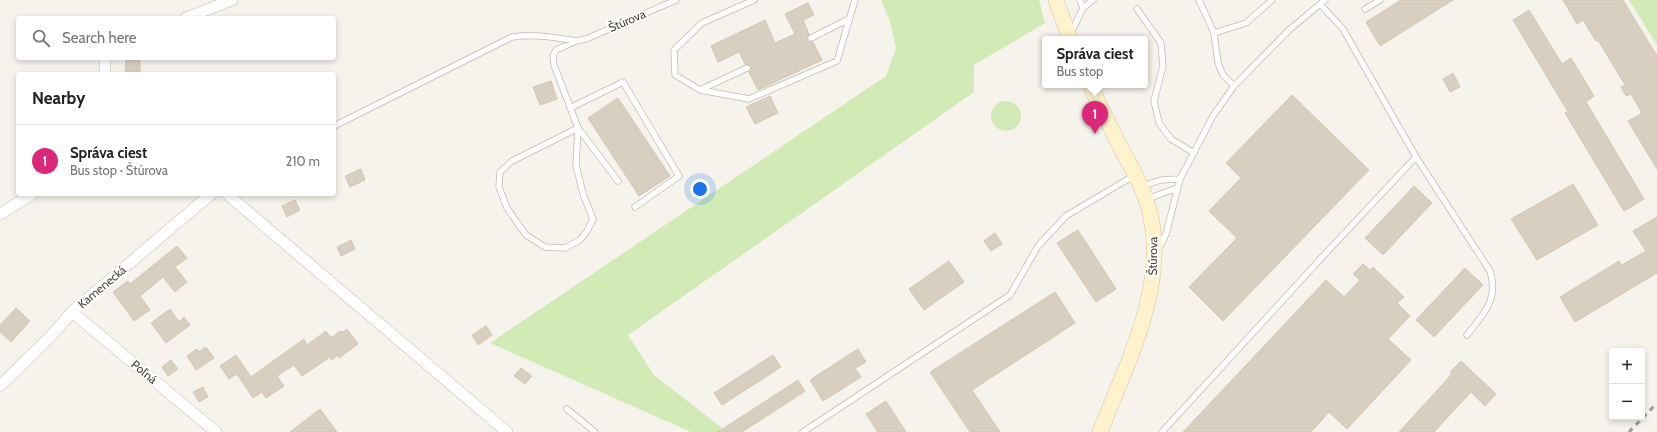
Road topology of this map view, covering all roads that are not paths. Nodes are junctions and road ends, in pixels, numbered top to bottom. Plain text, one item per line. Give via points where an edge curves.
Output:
1 (232, 0) edge
2 (676, 0) edge
3 (754, 0) edge
4 (855, 0) edge
5 (1056, 0) edge
6 (1080, 0) edge
7 (1093, 0) edge
8 (1199, 0) edge
9 (1272, 0) edge
10 (1380, 0) edge
11 (1323, 2) edge
12 (1083, 8) junction
13 (1365, 9) dead end
14 (1136, 10) dead end
15 (191, 16) edge
16 (849, 19) junction
17 (1214, 33) junction
18 (1069, 36) edge
19 (1071, 36) edge
20 (811, 38) dead end
21 (576, 41) junction
22 (105, 60) edge
23 (747, 68) dead end
24 (104, 72) edge
25 (1234, 86) junction
26 (1092, 88) edge
27 (700, 90) junction
28 (570, 108) junction
29 (336, 125) edge
30 (578, 128) junction
31 (1194, 153) junction
32 (1416, 157) junction
33 (1180, 179) junction
34 (618, 181) dead end
35 (1141, 187) junction
36 (1177, 188) junction
37 (29, 196) edge
38 (207, 196) edge
39 (229, 196) edge
40 (635, 207) dead end
41 (0, 214) edge
42 (1154, 257) junction
43 (72, 312) junction
44 (1467, 335) dead end
45 (0, 386) edge
46 (567, 409) dead end
47 (216, 432) edge
48 (507, 432) edge
49 (595, 432) edge
50 (803, 432) edge
51 (1100, 432) edge
52 (1162, 432) edge

1 - 15 street
2 - 21 lane, Štúrova
3 - 27 lane via 702,23 674,50 675,75
4 - 16 lane
5 - 18 street
6 - 12 lane
7 - 12 lane
8 - 17 lane
9 - 17 lane via 1246,22
10 - 13 lane
11 - 25 lane via 1289,30
11 - 32 lane via 1343,29
12 - 19 lane
14 - 31 lane via 1161,43 1163,66 1154,101 1158,123 1171,139
16 - 20 lane
16 - 27 lane via 836,61 749,99
17 - 25 lane via 1218,62 1223,75
21 - 28 lane, Štúrova via 556,50 553,56
21 - 29 lane via 530,34 512,37
22 - 24 street
23 - 27 lane
25 - 31 lane
26 - 35 street, Štúrova
28 - 30 lane, Štúrova
28 - 40 lane via 623,82 679,176
30 - 30 lane via 576,165 583,194 593,219 580,240 566,248 545,247 526,235 507,208 498,187 500,172 512,162
30 - 34 lane
31 - 33 lane
32 - 44 lane via 1490,271 1492,299
32 - 52 lane
33 - 35 lane via 1161,180
33 - 36 lane
35 - 36 lane
35 - 42 street, Štúrova via 1153,229
35 - 50 lane via 1066,216 1038,246 1010,295
36 - 42 lane via 1166,234
37 - 41 street
38 - 43 street, Kamenecká
39 - 48 street
42 - 51 street, Štúrova via 1146,315
43 - 45 street, Kamenecká
43 - 47 street, Poľná
46 - 49 lane

